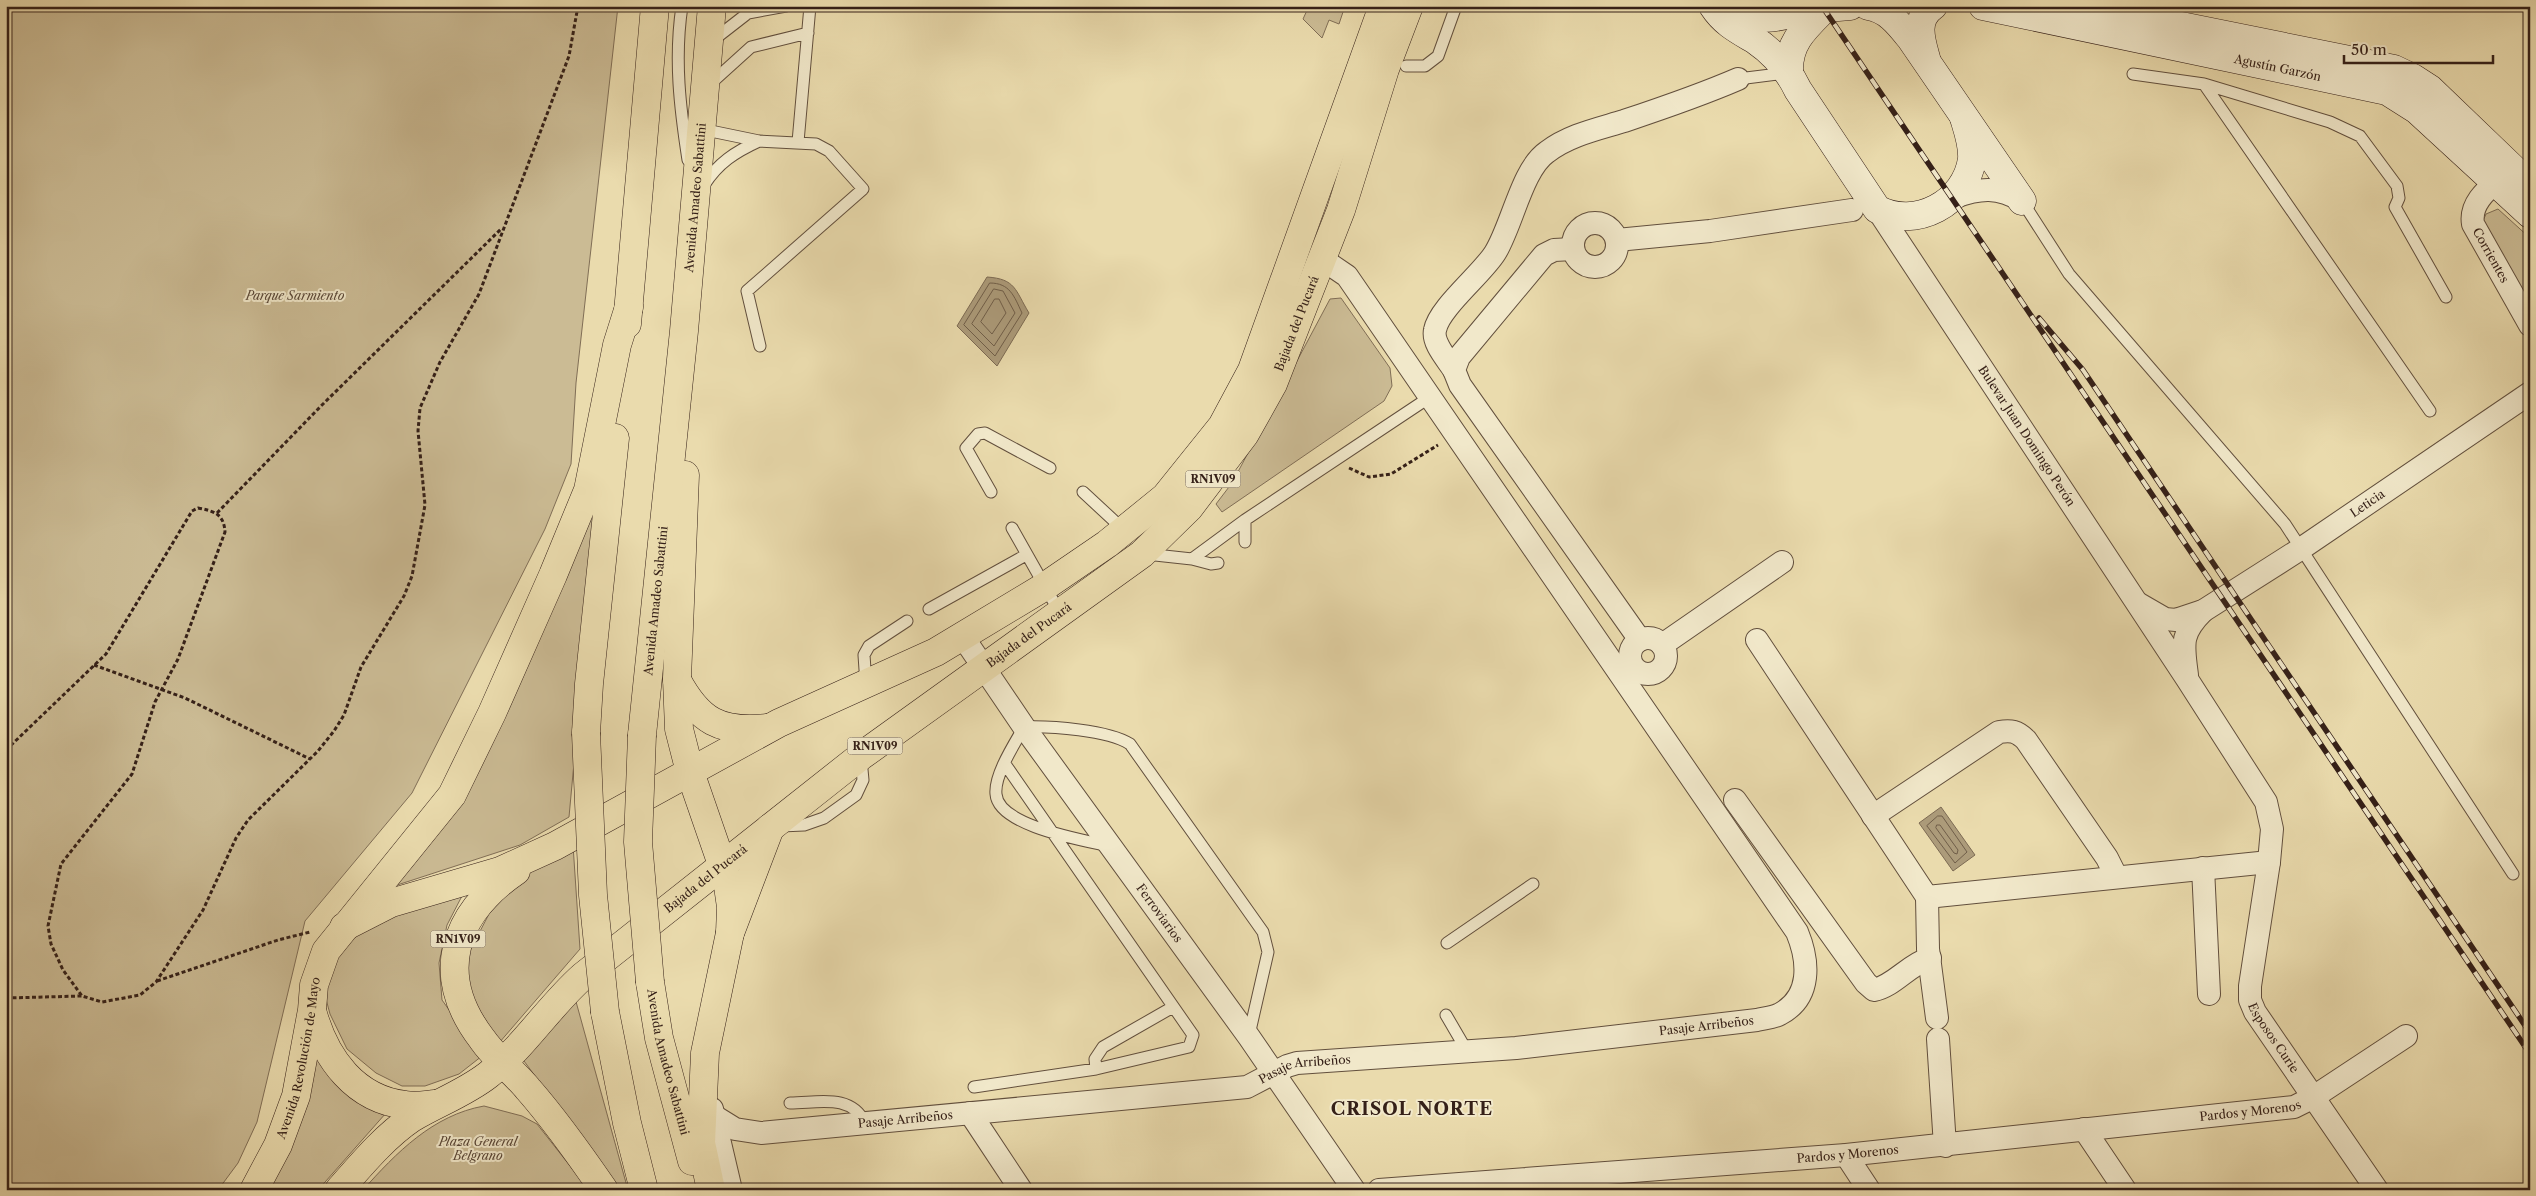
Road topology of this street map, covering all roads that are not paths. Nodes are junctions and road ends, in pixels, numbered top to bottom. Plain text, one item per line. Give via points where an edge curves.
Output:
1 (682, 6) edge
2 (712, 6) edge
3 (786, 6) edge
4 (810, 6) edge
5 (1364, 6) edge
6 (1383, 6) edge
7 (1409, 6) edge
8 (1428, 6) edge
9 (1456, 6) edge
10 (1712, 6) edge
11 (1740, 6) edge
12 (1868, 6) edge
13 (1933, 6) edge
14 (1983, 6) edge
15 (2082, 6) edge
16 (1836, 7) edge
17 (655, 8) edge
18 (808, 33) junction
19 (709, 43) junction
20 (1926, 59) junction
21 (1406, 66) junction
22 (1789, 72) junction
23 (2132, 74) dead end
24 (1738, 79) joint
25 (2204, 84) junction
26 (705, 88) junction
27 (1964, 118) junction
28 (700, 128) junction
29 (759, 141) junction
30 (798, 142) junction
31 (2512, 179) edge
32 (1955, 197) junction
33 (694, 199) junction
34 (2022, 200) junction
35 (1864, 209) junction
36 (1341, 210) junction
37 (2530, 214) edge
38 (1301, 237) junction
39 (1617, 240) junction
40 (1573, 248) junction
41 (1322, 259) junction
42 (2446, 297) dead end
43 (629, 306) junction
44 (2530, 325) edge
45 (684, 331) junction
46 (760, 346) dead end
47 (1454, 370) junction
48 (2530, 393) edge
49 (1430, 397) junction
50 (2430, 412) dead end
51 (1050, 468) dead end
52 (991, 492) dead end
53 (1083, 492) dead end
54 (1245, 520) junction
55 (1012, 528) dead end
56 (1125, 531) junction
57 (1245, 542) dead end
58 (2302, 548) junction
59 (1142, 554) junction
60 (1026, 555) junction
61 (1192, 559) junction
62 (1782, 562) dead end
63 (1218, 563) dead end
64 (1044, 587) junction
65 (2136, 603) junction
66 (929, 609) dead end
67 (2203, 611) junction
68 (1060, 613) junction
69 (908, 621) dead end
70 (963, 637) junction
71 (1640, 640) junction
72 (1757, 640) dead end
73 (1662, 645) junction
74 (982, 668) junction
75 (677, 679) junction
76 (2187, 679) junction
77 (866, 684) junction
78 (1024, 727) junction
79 (770, 728) junction
80 (1006, 764) junction
81 (690, 772) junction
82 (1735, 800) dead end
83 (2266, 802) joint
84 (1873, 816) junction
85 (771, 827) junction
86 (1052, 832) junction
87 (556, 846) junction
88 (1110, 846) junction
89 (2269, 862) junction
90 (722, 864) junction
91 (2203, 868) junction
92 (2513, 874) dead end
93 (2116, 876) junction
94 (1533, 884) dead end
95 (1927, 896) junction
96 (344, 927) junction
97 (730, 933) junction
98 (1447, 943) dead end
99 (1930, 958) junction
100 (2209, 994) dead end
101 (1173, 1007) junction
102 (312, 1010) junction
103 (1446, 1015) dead end
104 (2406, 1036) dead end
105 (1248, 1037) junction
106 (1468, 1051) junction
107 (503, 1062) junction
108 (1096, 1069) junction
109 (703, 1071) junction
110 (1272, 1073) junction
111 (974, 1087) dead end
112 (2312, 1098) junction
113 (790, 1103) dead end
114 (436, 1104) junction
115 (970, 1113) junction
116 (714, 1116) junction
117 (865, 1123) junction
118 (2084, 1130) junction
119 (1945, 1146) junction
120 (1846, 1155) junction
121 (1611, 1182) edge
122 (254, 1190) edge
123 (339, 1190) edge
124 (604, 1190) edge
125 (644, 1190) edge
126 (699, 1190) edge
127 (711, 1190) edge
128 (731, 1190) edge
129 (1021, 1190) edge
130 (1354, 1190) edge
131 (1379, 1190) edge
132 (1869, 1190) edge
133 (2124, 1190) edge
134 (2376, 1190) edge

1 - 33 lane via 676,63
2 - 19 main road, Avenida Amadeo Sabattini
3 - 19 lane via 748,13
4 - 18 lane
5 - 38 main road via 1320,134
6 - 38 main road, Bajada del Pucará / RN1V09
7 - 36 main road, Bajada del Pucará / RN1V09
8 - 21 main road
9 - 21 lane via 1438,56 1426,66
10 - 22 main road, Bulevar Juan Domingo Perón via 1729,26 1764,47
11 - 16 main road via 1768,19
12 - 20 main road via 1893,18
13 - 20 main road via 1921,23 1920,34
14 - 31 main road, Agustín Garzón via 2387,91
15 - 31 main road, Agustín Garzón via 2394,69 2430,89
16 - 22 main road via 1795,40
17 - 43 main road
18 - 26 lane via 750,47
18 - 30 lane
19 - 26 main road, Avenida Amadeo Sabattini
20 - 27 main road
21 - 36 main road
22 - 24 lane
22 - 35 main road, Bulevar Juan Domingo Perón
23 - 25 lane
24 - 47 street via 1699,96 1568,139 1545,152 1531,170 1499,246 1440,317 1434,331 1436,343
25 - 42 lane via 2330,122 2360,136 2397,186 2399,198 2394,207
25 - 50 lane
26 - 28 main road, Avenida Amadeo Sabattini
27 - 32 main road via 1970,137 1971,162
27 - 34 main road
28 - 29 lane
28 - 33 main road, Avenida Amadeo Sabattini
29 - 30 lane
29 - 33 lane via 719,165
30 - 46 lane via 816,144 829,151 863,189 747,291
31 - 37 main road, Agustín Garzón
31 - 44 street, Corrientes via 2478,200 2473,224
32 - 34 street via 1991,189 2011,193
32 - 35 main road via 1908,218
33 - 45 main road, Avenida Amadeo Sabattini
34 - 58 lane via 2069,274 2285,524
35 - 39 street via 1710,231
35 - 65 street, Bulevar Juan Domingo Perón
36 - 41 main road, Bajada del Pucará / RN1V09
38 - 56 main road, Bajada del Pucará / RN1V09 via 1252,370 1222,426 1165,497
39 - 40 street via 1614,233 1602,224 1587,224 1576,234
39 - 40 street via 1615,254 1606,265 1599,267 1585,265
40 - 47 street via 1554,250 1544,256 1459,357
41 - 49 street via 1347,276
41 - 59 main road, Bajada del Pucará / RN1V09 via 1273,384 1245,434 1189,508
43 - 96 main road, Avenida Revolución de Mayo via 617,345 588,490 492,714 452,795
43 - 125 main road, bridge via 586,733 593,895 605,1012
45 - 75 main road via 687,433
45 - 126 main road, Avenida Amadeo Sabattini, bridge via 642,735 638,842 650,982 659,1038
47 - 71 street via 1460,385
48 - 58 street, Leticia
49 - 54 lane
49 - 106 street, Pasaje Arribeños via 1797,932 1805,951 1807,974 1802,992 1794,1004 1779,1015 1757,1020
51 - 52 lane via 985,433 978,434 966,448
53 - 56 lane
54 - 57 lane
54 - 61 lane
55 - 60 lane
56 - 64 main road, Bajada del Pucará / RN1V09
58 - 67 street, Leticia
58 - 92 lane
59 - 61 lane
59 - 68 main road, Bajada del Pucará / RN1V09
60 - 64 lane
60 - 66 lane
61 - 63 lane
62 - 73 street
64 - 68 lane
64 - 70 main road, Bajada del Pucará / RN1V09
65 - 67 street, Leticia via 2165,619 2176,620
65 - 76 street, Bulevar Juan Domingo Perón
67 - 76 street, Leticia via 2184,636
68 - 74 main road, Bajada del Pucará / RN1V09
69 - 77 lane via 869,646 864,654
70 - 74 street, Ferroviarios
70 - 77 main road, Bajada del Pucará / RN1V09
71 - 73 street via 1652,638
71 - 73 street via 1632,648 1630,659 1636,669 1647,674 1658,670 1665,661
72 - 84 street
74 - 78 street, Ferroviarios
74 - 85 main road, Bajada del Pucará / RN1V09 via 861,756
75 - 79 main road via 701,715 717,724 732,730
75 - 81 main road via 679,729
76 - 83 street, Bulevar Juan Domingo Perón
77 - 79 main road, Bajada del Pucará / RN1V09
78 - 80 lane
78 - 88 street, Ferroviarios
78 - 105 lane via 1041,726 1114,736 1130,744 1263,932 1268,952
79 - 81 main road, Bajada del Pucará / RN1V09
80 - 86 lane
80 - 86 lane via 997,783 999,803 1016,819
81 - 87 main road, Bajada del Pucará / RN1V09
81 - 90 main road
82 - 99 street via 1874,990 1882,988 1916,963
83 - 89 street, Esposos Curie via 2272,829
84 - 93 street via 1999,732 2010,730 2026,740
84 - 95 street
85 - 90 main road, Bajada del Pucará
85 - 97 main road
86 - 88 lane
86 - 101 lane
87 - 96 main road, Bajada del Pucará via 500,871 398,900
87 - 107 main road, RN1V09 via 489,892 464,924 456,946 454,969 464,1008 481,1038
88 - 105 street, Ferroviarios
89 - 91 street
89 - 112 street, Esposos Curie via 2250,1000
90 - 97 main road via 729,889
90 - 107 main road, Bajada del Pucará via 568,989
91 - 93 street
91 - 100 street
93 - 95 street
94 - 98 lane
95 - 99 street
96 - 102 main road, Avenida Revolución de Mayo via 319,966
97 - 109 main road
99 - 119 street
101 - 108 lane via 1103,1047 1095,1059
101 - 108 lane via 1193,1035 1189,1047
102 - 114 main road via 327,1052 338,1069 360,1088 394,1104
102 - 122 main road, Avenida Revolución de Mayo via 296,1096 278,1145
103 - 106 lane
104 - 112 street, Pardos y Morenos
105 - 110 street, Ferroviarios
106 - 110 street, Pasaje Arribeños via 1297,1063
107 - 114 main road, Bajada del Pucará via 472,1087
107 - 124 main road, RN1V09 via 568,1138
108 - 111 lane
109 - 116 street
109 - 127 main road via 701,1143
110 - 115 street, Pasaje Arribeños via 1247,1087
110 - 130 street, Ferroviarios
112 - 118 street, Pardos y Morenos via 2294,1107
112 - 134 street, Esposos Curie
113 - 117 lane via 843,1102 856,1108
114 - 123 main road via 399,1128
115 - 117 street, Pasaje Arribeños
115 - 129 street
116 - 117 street, Pasaje Arribeños via 734,1130 761,1133
116 - 128 street
118 - 119 street, Pardos y Morenos
118 - 133 street
119 - 120 street, Pardos y Morenos
120 - 121 street, Pardos y Morenos
120 - 132 street
121 - 131 street, Pardos y Morenos

